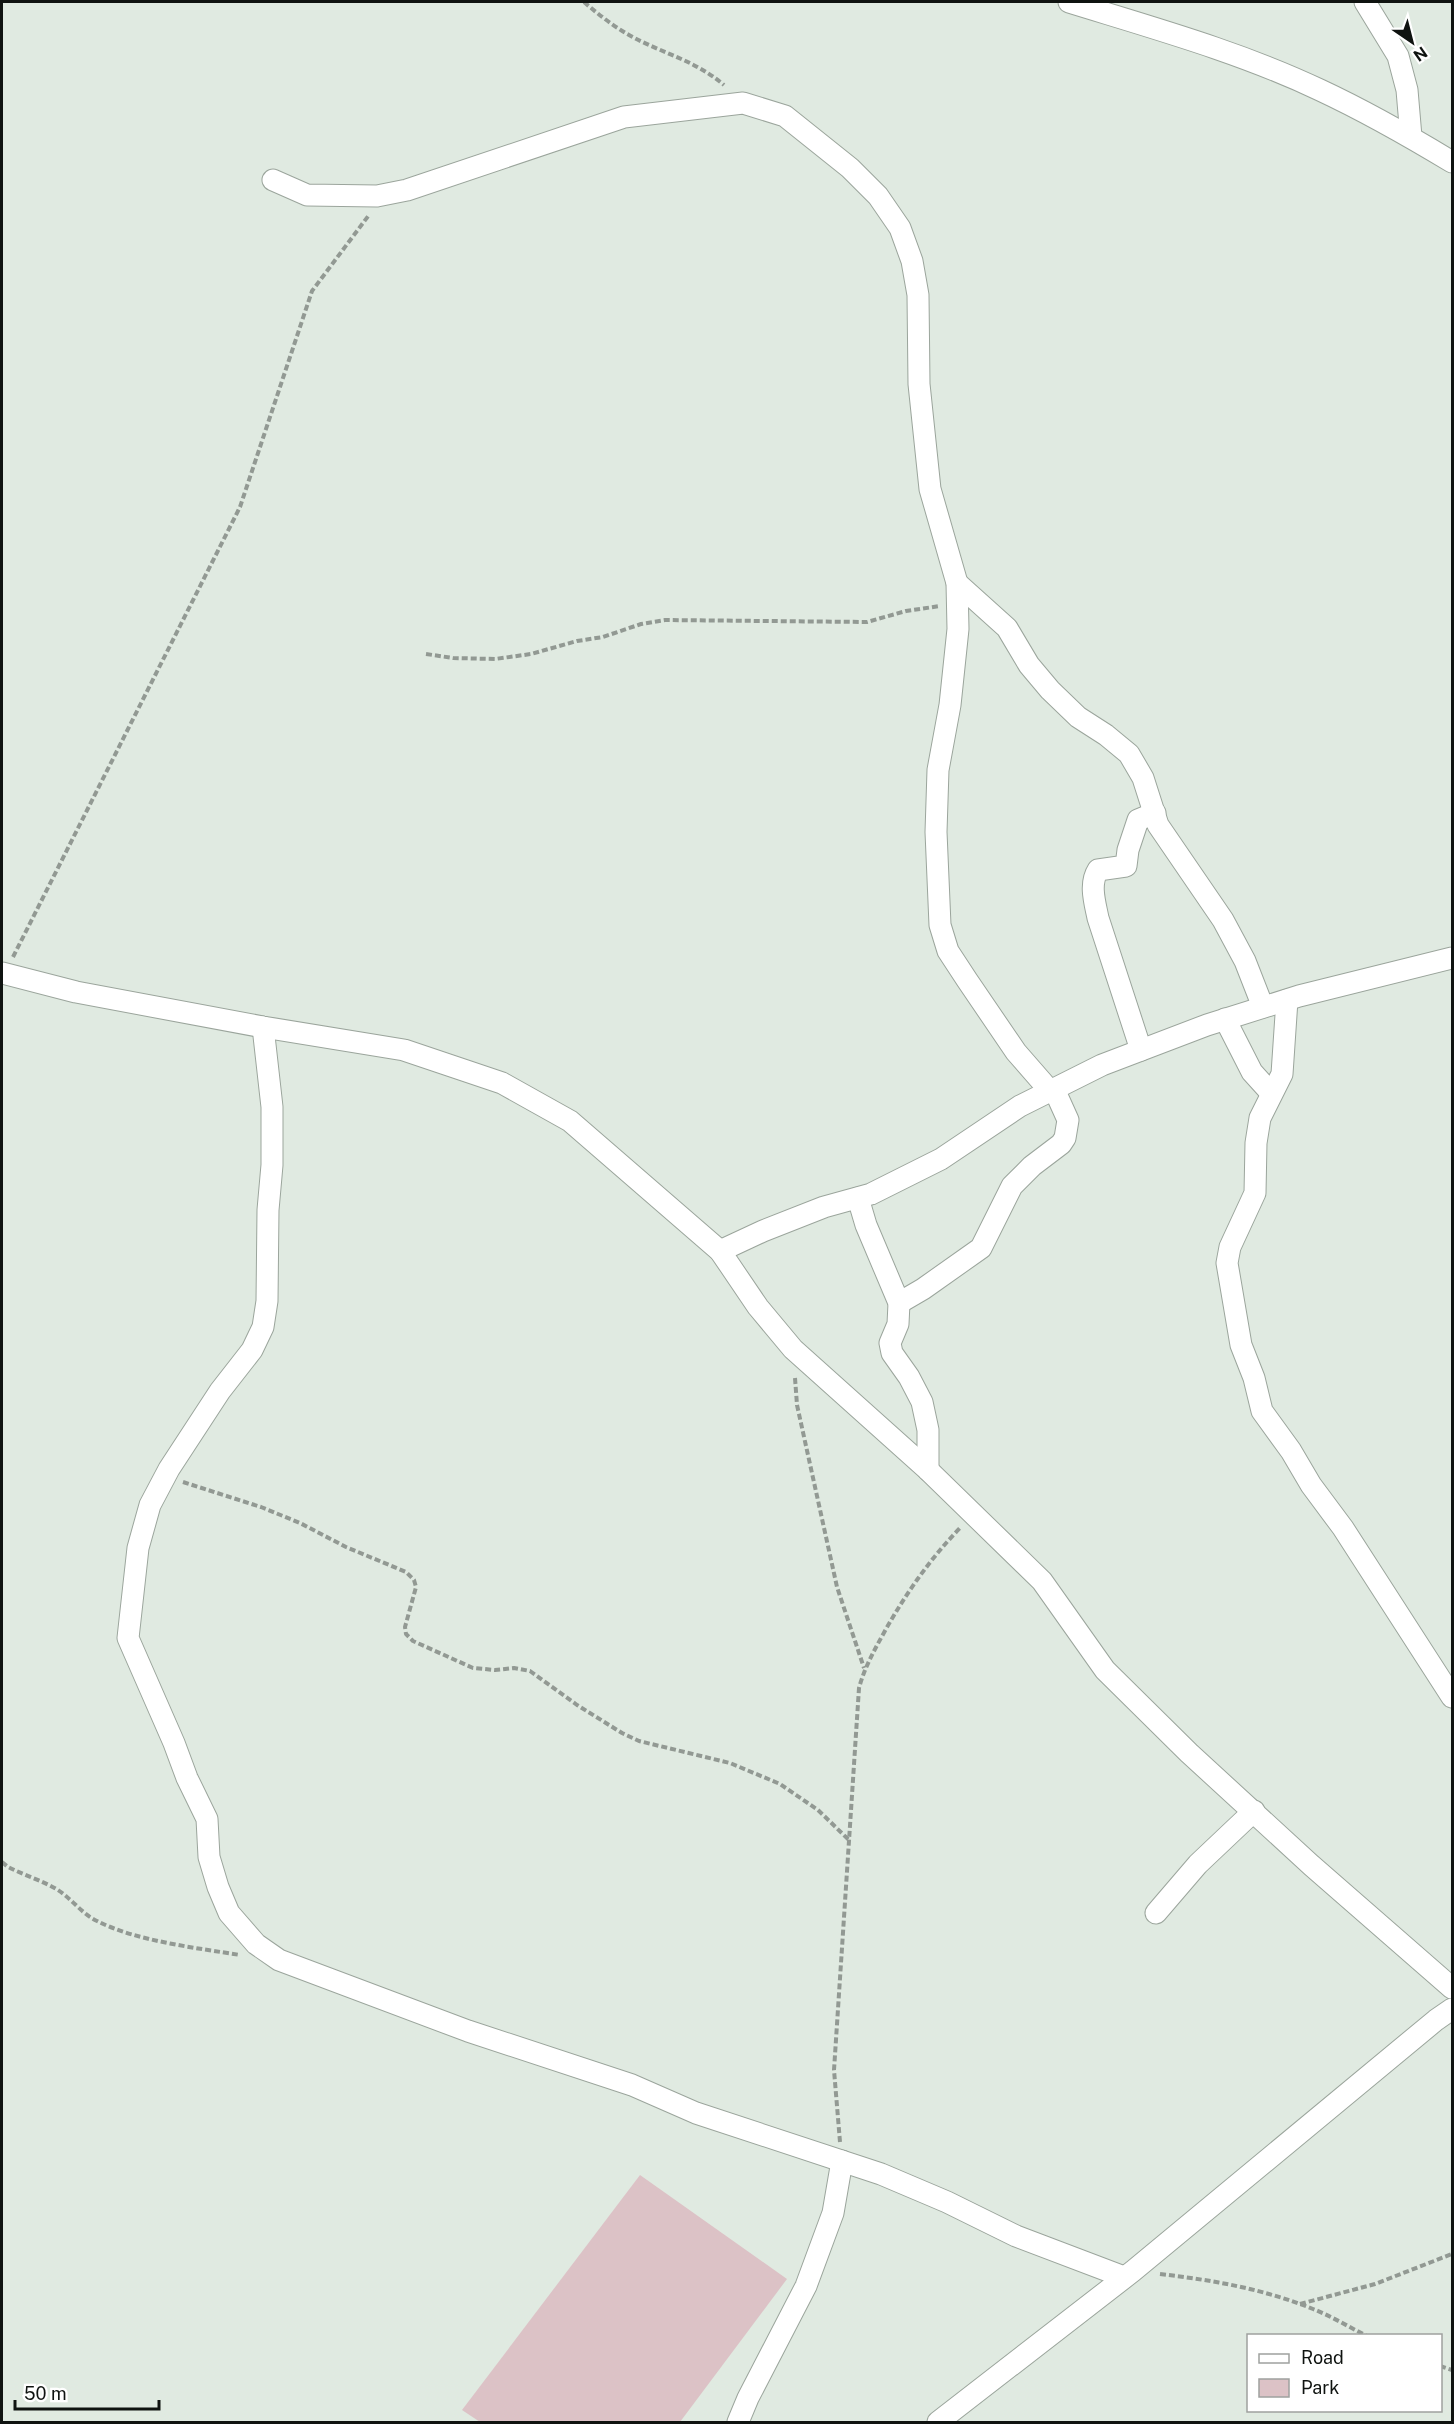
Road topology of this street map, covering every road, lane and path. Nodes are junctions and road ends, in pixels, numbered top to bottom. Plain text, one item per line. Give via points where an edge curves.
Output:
1 (584, 2) edge
2 (1069, 2) edge
3 (1365, 2) edge
4 (742, 103) junction
5 (1411, 137) junction
6 (1452, 162) edge
7 (273, 180) dead end
8 (381, 195) junction
9 (957, 583) junction
10 (957, 606) junction
11 (426, 654) dead end
12 (1155, 813) junction
13 (1452, 958) edge
14 (3, 973) edge
15 (1287, 1000) junction
16 (1263, 1007) junction
17 (1225, 1019) junction
18 (263, 1027) junction
19 (1141, 1050) junction
20 (1052, 1090) junction
21 (1271, 1093) junction
22 (858, 1198) junction
23 (720, 1251) junction
24 (899, 1303) junction
25 (793, 1349) junction
26 (928, 1470) junction
27 (164, 1479) junction
28 (971, 1512) junction
29 (864, 1668) junction
30 (1452, 1697) edge
31 (1254, 1811) junction
32 (850, 1841) junction
33 (2, 1862) edge
34 (1156, 1913) dead end
35 (245, 1955) dead end
36 (1452, 1988) edge
37 (1452, 2009) edge
38 (842, 2161) junction
39 (1452, 2254) edge
40 (1128, 2274) junction
41 (1299, 2304) junction
42 (1362, 2334) edge
43 (738, 2422) edge
44 (938, 2422) edge

1 - 4 path via 630,35 710,73
2 - 5 street via 1233,55 1319,89
3 - 5 street via 1398,56 1407,90
4 - 8 street via 624,117 407,190
4 - 9 street via 784,116 850,168 878,196 900,228 912,261 918,295 919,384 930,489
5 - 6 street
7 - 8 street via 307,195
8 - 14 path via 359,231 312,291 240,507
9 - 10 street
9 - 12 street via 1007,628 1029,665 1050,690 1078,717 1129,754 1143,778
10 - 11 path via 906,611 867,622 665,620 531,654 495,659
10 - 20 street via 950,705 938,770 940,925 948,951 973,989 1016,1052
12 - 16 street via 1158,825 1223,920
12 - 19 street via 1138,820 1126,866 1102,868 1094,878 1098,918
13 - 15 street
14 - 18 street via 76,992
15 - 16 street
15 - 21 street via 1282,1074
16 - 17 street
17 - 19 street
17 - 21 street via 1252,1072
18 - 23 street via 404,1050 502,1083 570,1121
18 - 27 street via 272,1107 263,1327 252,1350 220,1391
19 - 20 street
20 - 22 street via 1020,1106 941,1159
20 - 24 street via 1068,1120 1061,1144 1012,1186 981,1248
21 - 30 street via 1260,1118 1255,1193 1230,1247 1227,1263 1241,1345 1262,1411
22 - 23 street via 763,1231
22 - 24 street
23 - 25 street
24 - 26 street via 898,1324 890,1343 892,1353 922,1402 928,1430
25 - 26 street
25 - 29 path via 797,1405 817,1498 837,1587
26 - 28 street
27 - 32 path via 261,1507 406,1572 416,1587 405,1627 413,1641 472,1668 530,1671 630,1737 730,1763 780,1784 818,1810
27 - 38 street via 150,1505 138,1548 128,1638 207,1819 209,1857 218,1887 229,1913 256,1944 279,1960 394,2004
28 - 29 path via 908,1591
28 - 31 street via 1042,1581 1105,1670
29 - 32 path via 859,1688
31 - 34 street via 1198,1864
31 - 36 street
32 - 38 path via 834,2070
33 - 35 path via 60,1891 97,1921 125,1932
37 - 40 street
38 - 40 street via 947,2202 1016,2236
38 - 43 street via 833,2213 806,2286
39 - 41 path via 1375,2283
40 - 41 path via 1219,2282
40 - 44 street
41 - 42 path

